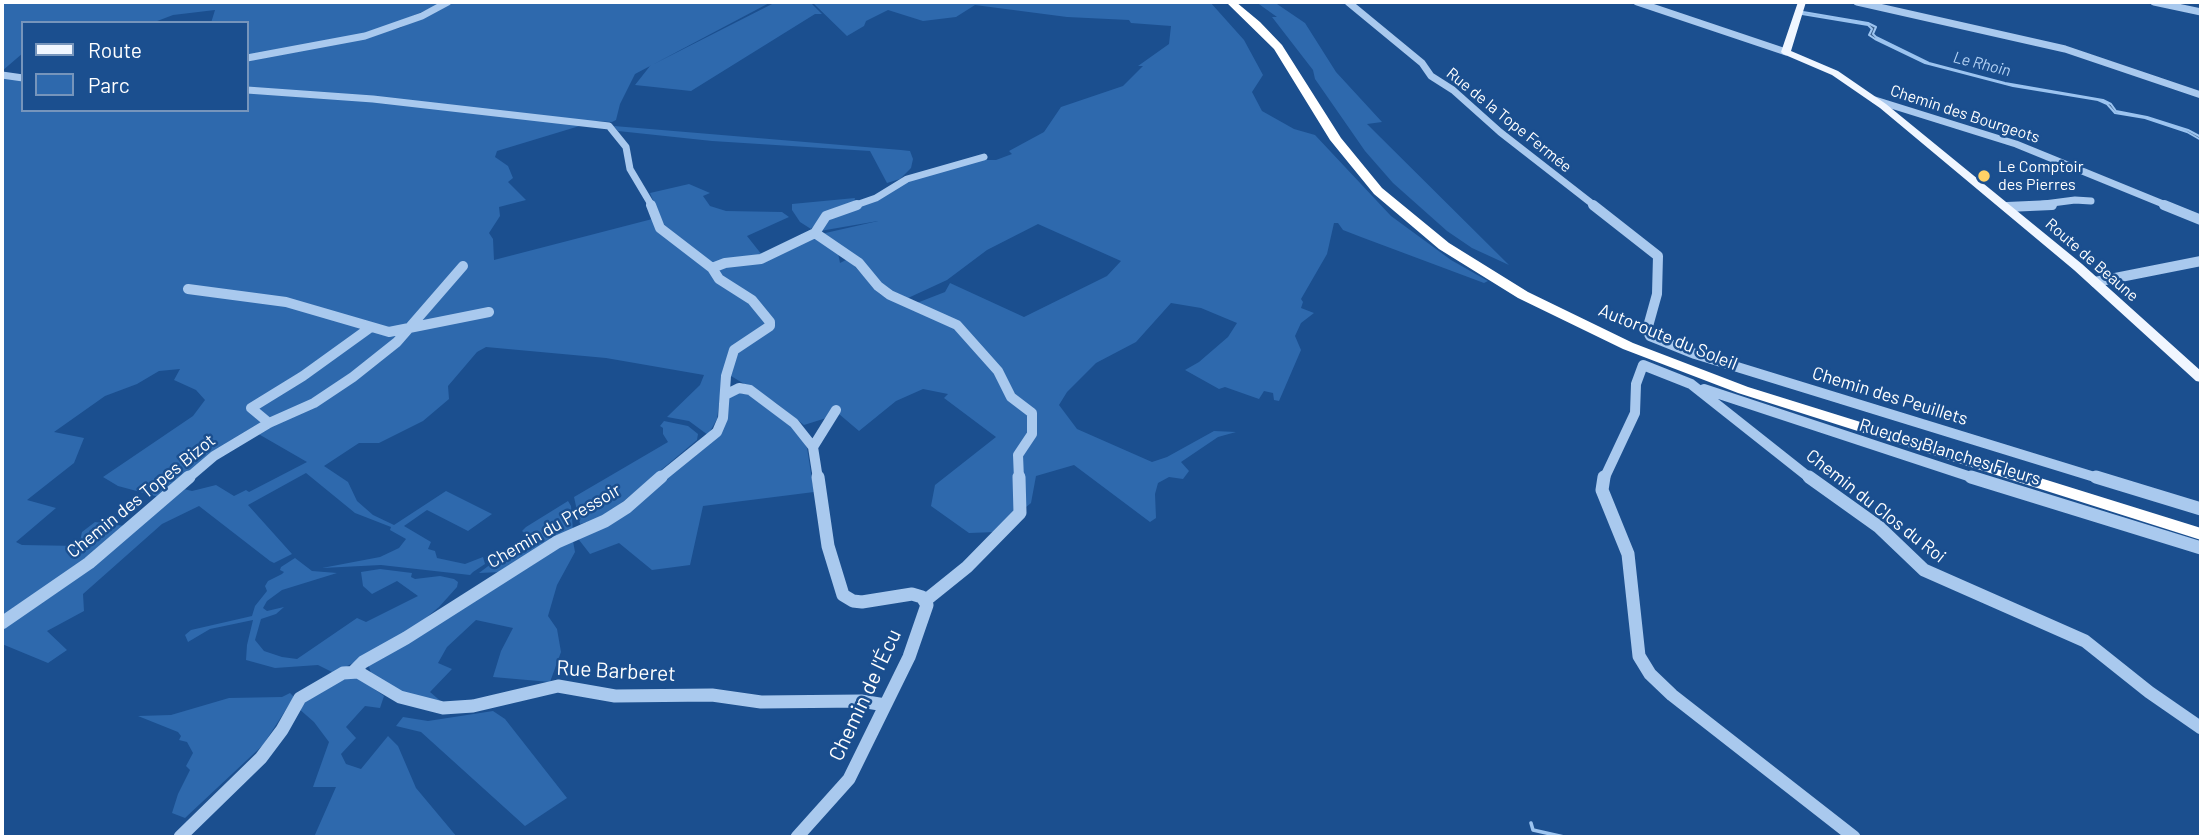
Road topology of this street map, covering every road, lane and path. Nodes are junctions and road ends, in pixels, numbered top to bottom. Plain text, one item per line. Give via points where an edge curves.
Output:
1 (448, 2) edge
2 (1231, 2) edge
3 (1240, 2) edge
4 (1348, 2) edge
5 (1637, 2) edge
6 (1857, 2) edge
7 (2154, 2) edge
8 (1800, 9) edge
9 (2201, 12) edge
10 (1789, 47) junction
11 (248, 58) edge
12 (1822, 66) junction
13 (2, 75) edge
14 (21, 78) edge
15 (248, 90) edge
16 (2201, 95) edge
17 (1875, 100) junction
18 (984, 157) dead end
19 (2091, 201) dead end
20 (2007, 207) junction
21 (2201, 220) edge
22 (815, 233) junction
23 (1658, 256) joint
24 (2201, 261) edge
25 (463, 266) dead end
26 (712, 268) junction
27 (2095, 282) junction
28 (188, 289) dead end
29 (489, 312) dead end
30 (371, 327) junction
31 (410, 328) junction
32 (726, 378) junction
33 (2201, 378) edge
34 (1691, 384) junction
35 (750, 390) junction
36 (725, 395) junction
37 (836, 410) dead end
38 (269, 423) junction
39 (813, 447) junction
40 (2201, 509) edge
41 (2201, 525) edge
42 (2201, 534) edge
43 (2201, 548) edge
44 (926, 600) junction
45 (2, 623) edge
46 (354, 671) junction
47 (885, 705) junction
48 (2201, 728) edge
49 (180, 837) edge
50 (797, 837) edge
51 (1854, 837) edge

1 - 11 street via 414,20 365,36
2 - 42 highway, Autoroute du Soleil via 1278,47 1336,140 1372,185 1427,233 1523,295 1629,346 1732,386
3 - 41 highway, Autoroute du Soleil via 1286,47 1349,144 1381,183 1452,243 1530,291 1634,340 1736,379
4 - 23 street, Rue de la Tope Fermée via 1434,78
5 - 10 street via 1770,46
6 - 16 street via 2079,52
7 - 9 street
8 - 10 main road
10 - 12 main road, Route de Beaune
10 - 12 main road
12 - 17 main road, Route de Beaune
13 - 14 street
15 - 26 street via 373,99 612,128 624,144 630,169 660,228
17 - 20 main road, Route de Beaune
17 - 21 street, Chemin des Bourgeots via 2016,144
18 - 22 street via 907,179 876,198 826,216
19 - 20 street
20 - 27 main road, Route de Beaune
22 - 26 street via 775,254
22 - 44 street via 859,263 890,295 957,324 998,371 1008,393 1032,413 1032,434 1018,455 1020,513 967,567
23 - 40 street, Chemin des Peuillets via 1657,295 1647,330 1653,338 1871,410
24 - 27 street
25 - 31 street, Chemin des Topes Bizot
26 - 32 street via 719,279 758,305 770,326 734,350
27 - 33 main road, Route de Beaune
28 - 30 street via 286,302
29 - 31 street
30 - 31 street via 389,332
30 - 38 street via 251,408
31 - 38 street, Chemin des Topes Bizot via 353,377
32 - 35 street
32 - 36 street, Chemin du Pressoir
34 - 43 street, Rue des Blanches Fleurs via 1919,461
34 - 48 street, Chemin du Clos du Roi via 1879,527 1924,569 2094,646
34 - 51 street, Chemin du Clos du Roi via 1643,365 1634,413 1605,473 1602,490 1628,554 1639,656 1672,695
35 - 36 street via 739,388
35 - 39 street via 794,423
36 - 46 street, Chemin du Pressoir via 717,432 627,507 557,542
37 - 39 street
38 - 45 street, Chemin des Topes Bizot via 214,456 89,563
39 - 44 street via 824,524 841,592 858,602 908,593
44 - 47 street, Chemin de l'Écu via 909,657
46 - 47 street, Rue Barberet via 400,697 443,708 473,706 558,686 615,696 712,695 761,702 802,699
46 - 49 street, Chemin du Pressoir via 331,678 300,698 270,747
47 - 50 street, Chemin de l'Écu via 849,779

